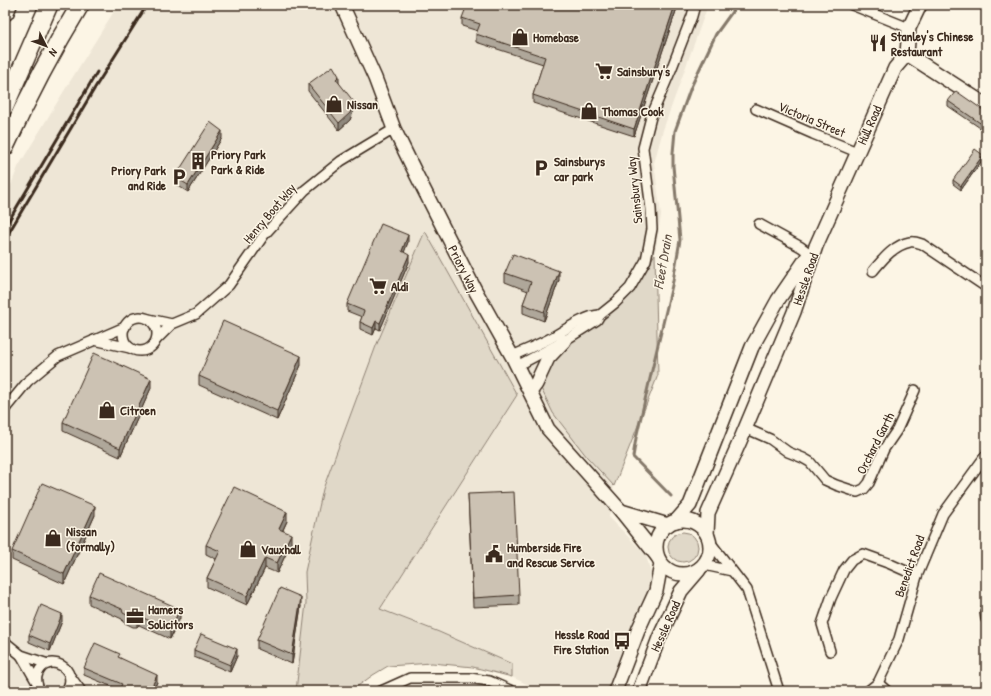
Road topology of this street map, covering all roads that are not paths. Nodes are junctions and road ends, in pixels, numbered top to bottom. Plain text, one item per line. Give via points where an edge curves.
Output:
1 (8, 5) edge
2 (39, 5) edge
3 (49, 5) edge
4 (80, 5) edge
5 (342, 5) edge
6 (695, 5) edge
7 (852, 5) edge
8 (920, 5) edge
9 (5, 12) edge
10 (909, 28) junction
11 (907, 54) junction
12 (5, 80) edge
13 (5, 106) edge
14 (986, 106) edge
15 (756, 109) dead end
16 (394, 129) junction
17 (5, 147) edge
18 (857, 152) junction
19 (760, 224) dead end
20 (813, 250) junction
21 (873, 271) dead end
22 (986, 287) edge
23 (600, 315) junction
24 (149, 319) junction
25 (172, 324) junction
26 (125, 327) junction
27 (157, 339) junction
28 (94, 340) junction
29 (564, 341) junction
30 (130, 348) junction
31 (514, 361) junction
32 (915, 390) dead end
33 (530, 392) junction
34 (5, 409) edge
35 (745, 428) junction
36 (986, 455) edge
37 (621, 511) junction
38 (672, 523) junction
39 (708, 538) junction
40 (659, 560) junction
41 (702, 566) junction
42 (732, 571) junction
43 (917, 576) junction
44 (986, 609) edge
45 (986, 619) edge
46 (5, 642) edge
47 (830, 650) dead end
48 (22, 655) junction
49 (48, 664) junction
50 (70, 676) junction
51 (878, 683) junction
52 (38, 687) edge
53 (66, 691) edge
54 (81, 691) edge
55 (381, 691) edge
56 (512, 691) edge
57 (615, 691) edge
58 (639, 691) edge
59 (779, 691) edge
60 (868, 691) edge
61 (886, 691) edge

1 - 9 highway
2 - 12 highway
3 - 13 highway
4 - 17 highway
5 - 16 street, Priory Way via 375,78
6 - 23 street, Sainsbury Way via 672,70 651,117 643,148 652,229 646,260 630,288
7 - 10 street
8 - 10 street
10 - 11 street
11 - 14 street
11 - 18 street, Hull Road via 895,68
15 - 18 street, Victoria Street
16 - 25 street, Henry Boot Way via 341,161 305,190 264,235 229,286 196,314
16 - 31 street, Priory Way via 475,290
18 - 20 street, Hull Road
19 - 20 street via 802,247
20 - 35 street, Hessle Road via 794,312
20 - 38 street, Hessle Road via 778,300 752,346 690,505
21 - 22 street via 896,247 911,242 922,244
23 - 29 street, Sainsbury Way via 595,322
23 - 31 street, Sainsbury Way via 587,318
24 - 25 street
24 - 26 street via 132,318
24 - 27 street via 157,328
25 - 27 street
26 - 28 street
26 - 30 street via 124,338
27 - 30 street via 146,351
28 - 30 street
28 - 34 street via 58,356 28,381
29 - 31 street, Sainsbury Way
29 - 33 street via 548,358
31 - 33 street, Priory Way
32 - 35 street, Orchard Garth via 867,487 860,491 853,491 825,480 810,462
33 - 37 street, Priory Way via 548,428
35 - 39 street, Hessle Road via 708,512
36 - 43 street, Benedict Road via 943,514
37 - 38 street
37 - 40 street, Priory Way
38 - 39 street via 684,520 693,522 701,526
38 - 40 street via 661,531 657,538
39 - 41 street via 710,550
39 - 42 street
40 - 41 street via 668,570 676,573 694,572
40 - 57 street, Hessle Road via 656,591
41 - 42 street
41 - 58 street, Hessle Road via 681,591 659,638
42 - 59 street via 747,590
43 - 47 street via 863,554 852,560 844,570 822,624
43 - 51 street, Benedict Road via 899,639
44 - 45 street
46 - 48 street
48 - 49 street
48 - 52 street
49 - 50 street via 64,666
49 - 52 street via 39,671
50 - 53 street
50 - 54 street
51 - 60 street, Benedict Road
51 - 61 street
55 - 56 street via 410,678 470,678 489,681

